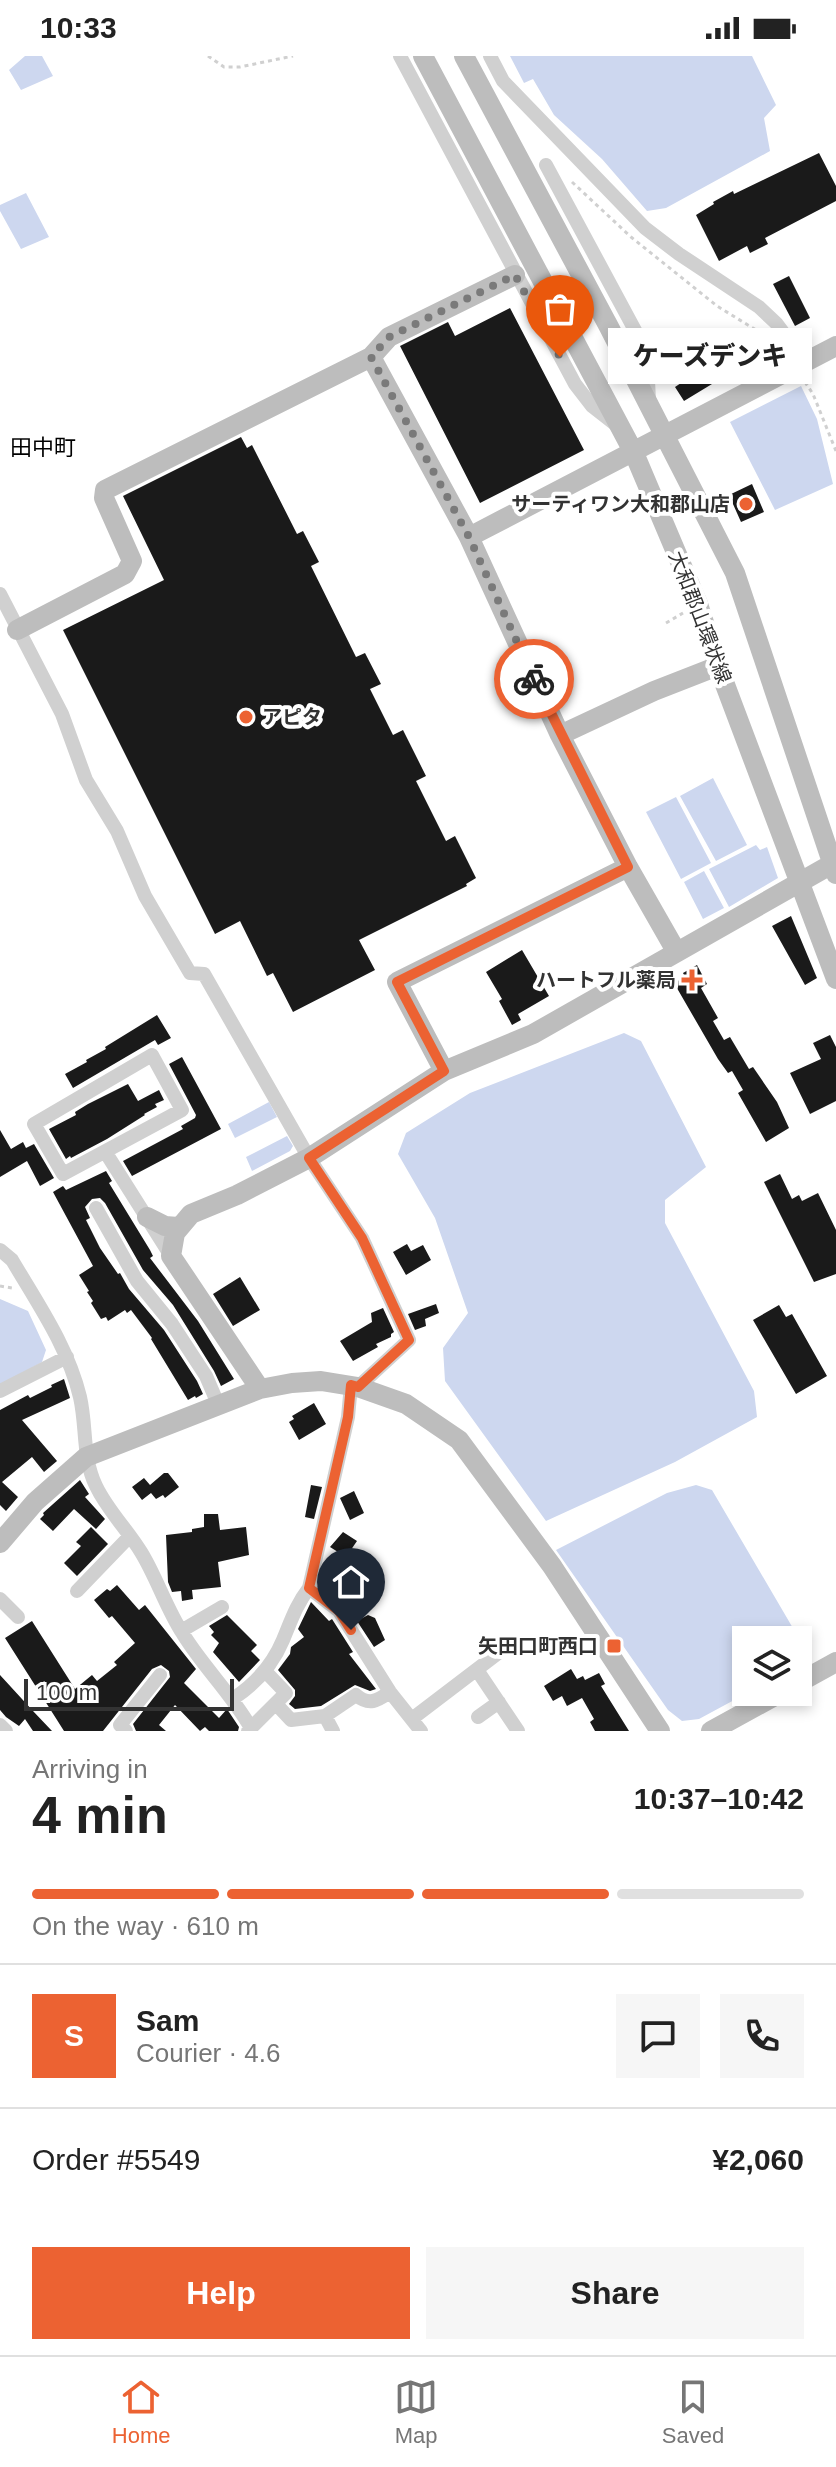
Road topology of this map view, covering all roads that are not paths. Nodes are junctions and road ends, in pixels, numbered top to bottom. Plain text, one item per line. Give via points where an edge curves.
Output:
1 (400, 56) edge
2 (423, 56) edge
3 (464, 56) edge
4 (490, 56) edge
5 (546, 165) dead end
6 (515, 275) junction
7 (836, 346) edge
8 (371, 357) junction
9 (800, 365) junction
10 (649, 405) junction
11 (622, 429) junction
12 (666, 437) junction
13 (634, 453) junction
14 (469, 537) junction
15 (0, 594) edge
16 (17, 630) junction
17 (718, 666) junction
18 (560, 735) junction
19 (835, 866) edge
20 (628, 867) junction
21 (801, 882) junction
22 (676, 951) junction
23 (836, 979) edge
24 (444, 1071) junction
25 (106, 1153) junction
26 (309, 1158) junction
27 (96, 1208) dead end
28 (147, 1217) junction
29 (178, 1227) junction
30 (0, 1250) edge
31 (171, 1256) junction
32 (67, 1357) junction
33 (354, 1386) junction
34 (260, 1389) junction
35 (0, 1391) edge
36 (218, 1404) junction
37 (86, 1457) junction
38 (1, 1537) edge
39 (129, 1537) junction
40 (309, 1588) junction
41 (77, 1591) dead end
42 (0, 1599) edge
43 (222, 1607) dead end
44 (18, 1617) dead end
45 (181, 1631) junction
46 (497, 1654) dead end
47 (836, 1662) edge
48 (477, 1670) junction
49 (265, 1671) junction
50 (160, 1675) dead end
51 (812, 1675) edge
52 (390, 1692) junction
53 (234, 1698) junction
54 (499, 1702) junction
55 (276, 1704) junction
56 (757, 1706) edge
57 (325, 1716) junction
58 (478, 1717) dead end
59 (0, 1725) edge
60 (417, 1725) edge
61 (250, 1730) edge
62 (6, 1731) edge
63 (126, 1731) edge
64 (333, 1731) edge
65 (518, 1731) edge
66 (660, 1731) edge
67 (711, 1731) edge

1 - 6 street
2 - 11 street, 大和郡山環状線
3 - 10 street
4 - 9 street via 503,81 645,228 776,323
5 - 10 street via 637,334 647,361
6 - 8 street via 389,337
6 - 11 street via 575,384 592,406
7 - 9 street
8 - 14 street
8 - 16 street via 105,490 132,561 125,574
9 - 12 street
10 - 12 street
11 - 13 street, 大和郡山環状線
12 - 13 street
12 - 19 street via 735,573
13 - 14 street
13 - 17 street, 大和郡山環状線 via 698,604
14 - 18 street
15 - 16 street
16 - 26 street via 62,714 86,780 117,831 145,896 190,973 204,974
17 - 18 street
17 - 21 street, 大和郡山環状線
18 - 20 street
19 - 21 street
20 - 22 street
20 - 24 street via 397,982
21 - 22 street
21 - 23 street, 大和郡山環状線
22 - 24 street via 533,1034
24 - 26 street
25 - 25 street via 182,1110 152,1055 34,1124 63,1174
25 - 28 street
26 - 29 street via 199,1209
26 - 33 street via 362,1238 409,1340
27 - 36 street via 137,1281 206,1376
28 - 29 street
28 - 31 street
29 - 31 street
30 - 32 street via 12,1260
31 - 34 street
32 - 35 street
32 - 37 street via 80,1397
33 - 34 street via 321,1381
33 - 40 street
33 - 66 street via 406,1404 459,1440 552,1566
34 - 36 street
36 - 37 street
37 - 38 street
37 - 39 street via 103,1501
39 - 41 street
39 - 45 street
40 - 49 street
40 - 52 street via 339,1611
42 - 44 street
43 - 45 street
45 - 53 street
46 - 48 street
47 - 51 street
48 - 54 street
48 - 60 street
49 - 53 street
49 - 55 street via 286,1693
50 - 63 street via 120,1725
52 - 57 street via 375,1702 356,1695
52 - 60 street
53 - 61 street
54 - 58 street
54 - 65 street
55 - 57 street via 291,1720
55 - 61 street
56 - 67 street
57 - 64 street
59 - 62 street

